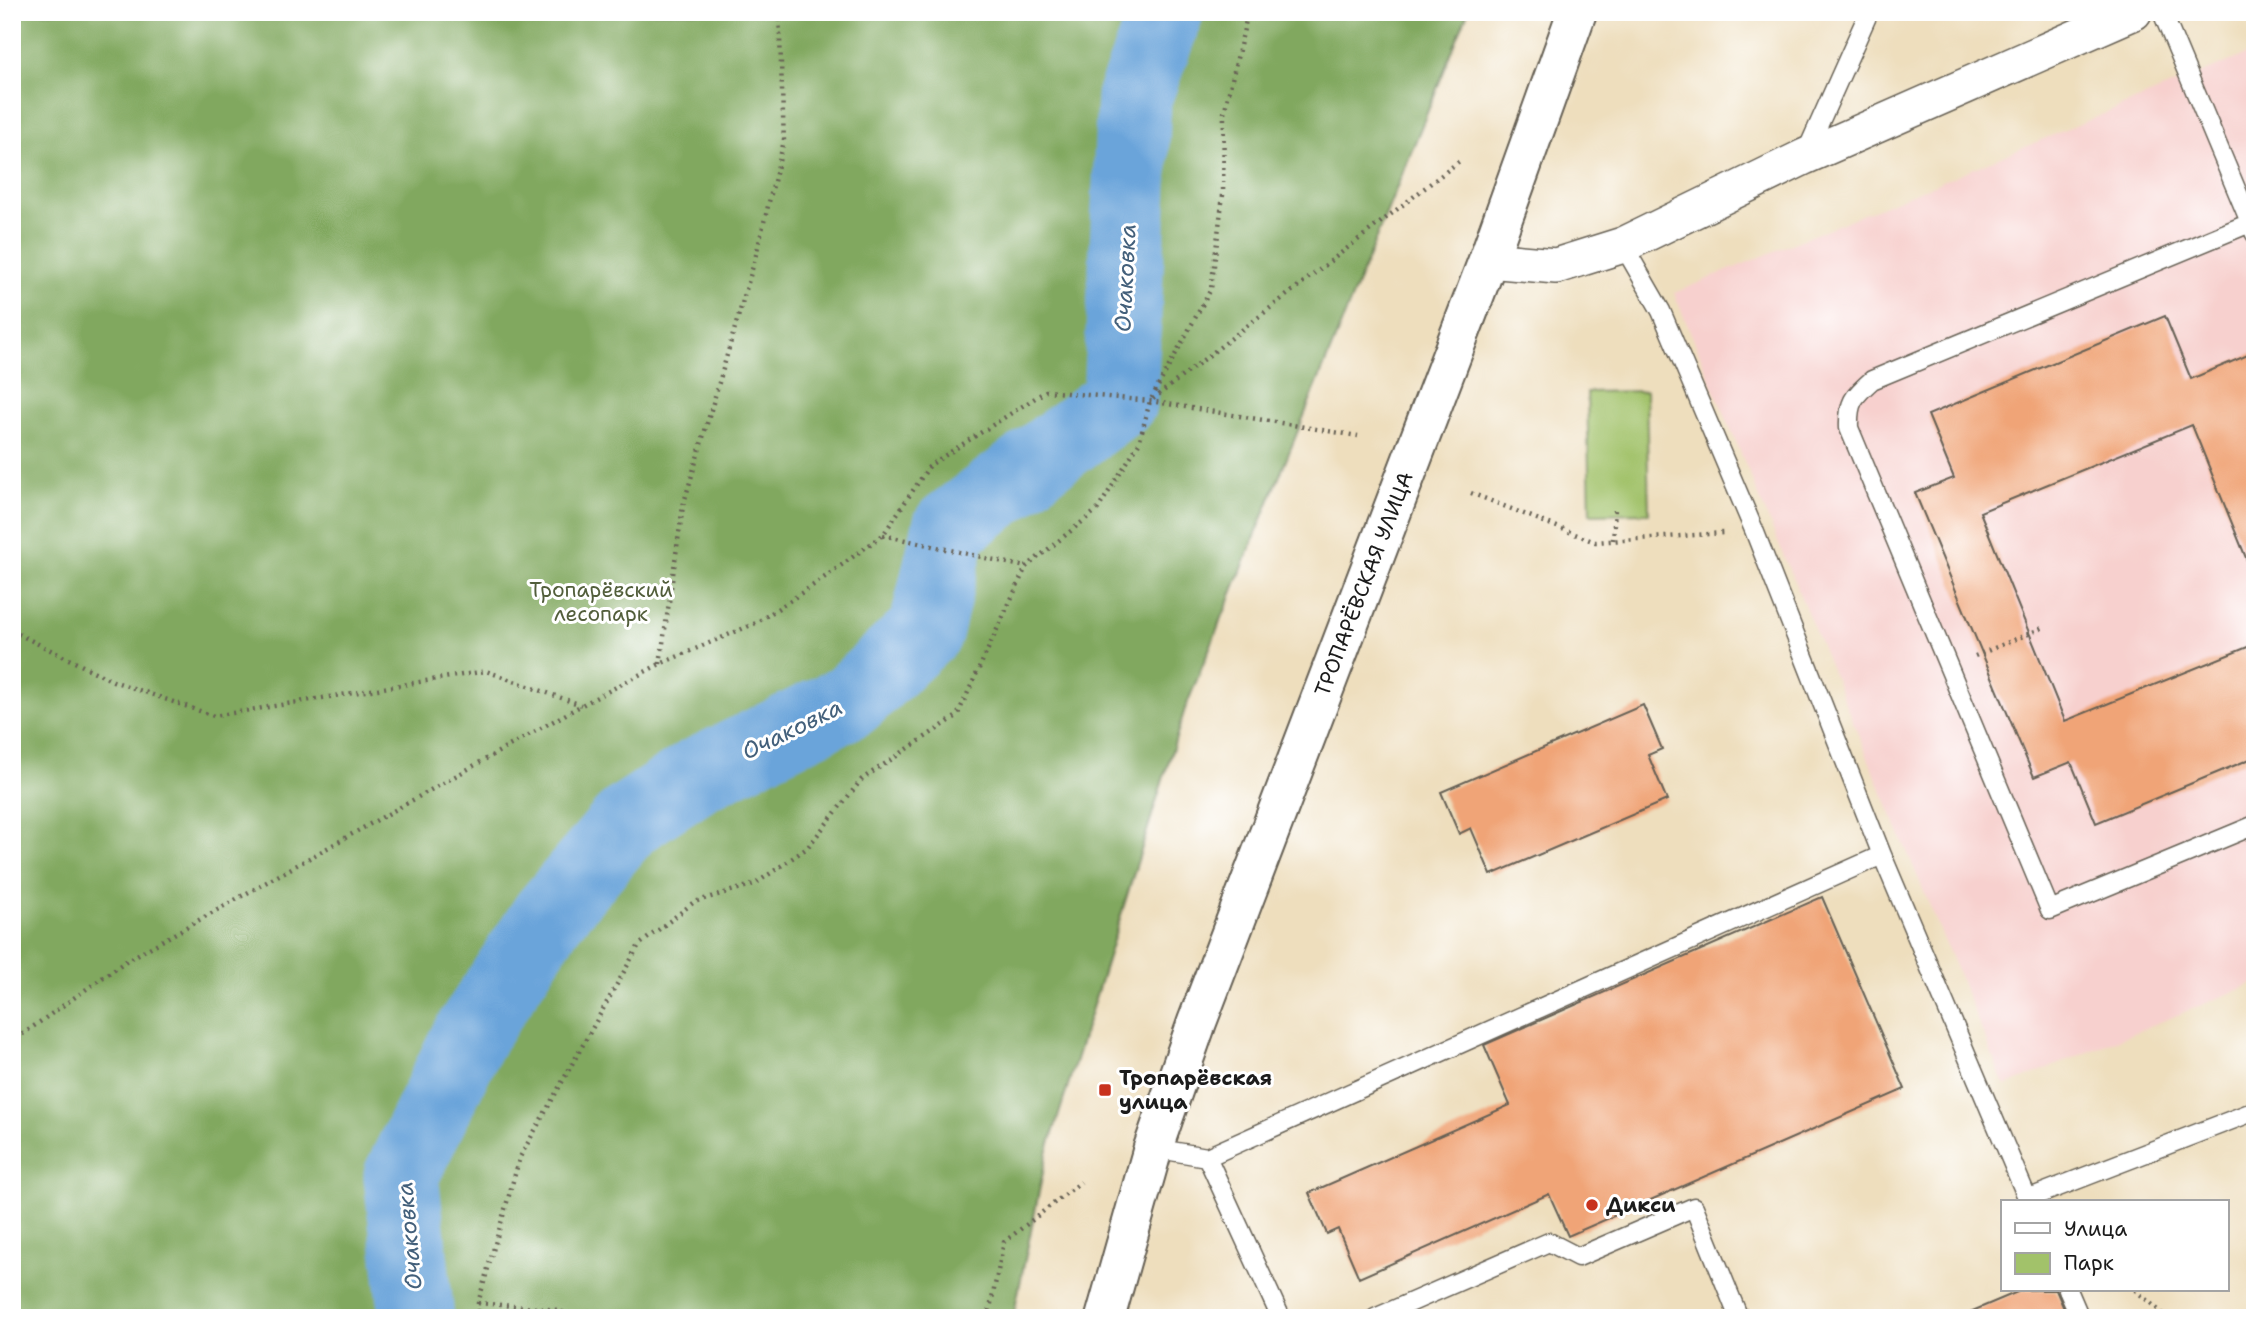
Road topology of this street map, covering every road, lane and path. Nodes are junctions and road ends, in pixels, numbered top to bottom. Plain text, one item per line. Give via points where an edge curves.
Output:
1 (779, 12) edge
2 (1248, 12) edge
3 (1577, 12) edge
4 (1869, 12) edge
5 (2134, 12) edge
6 (2162, 12) edge
7 (1804, 157) junction
8 (1462, 159) dead end
9 (2252, 228) edge
10 (1623, 245) junction
11 (1488, 260) junction
12 (1150, 401) junction
13 (1358, 436) dead end
14 (1471, 493) dead end
15 (1615, 509) dead end
16 (1754, 530) junction
17 (883, 535) junction
18 (1613, 540) junction
19 (1026, 567) junction
20 (2045, 627) dead end
21 (12, 631) edge
22 (660, 664) junction
23 (1949, 667) junction
24 (582, 705) junction
25 (2255, 825) edge
26 (1882, 855) junction
27 (12, 1044) edge
28 (2255, 1111) edge
29 (1153, 1148) junction
30 (1207, 1157) junction
31 (1081, 1182) dead end
32 (2028, 1200) edge
33 (2031, 1200) edge
34 (2069, 1292) edge
35 (2137, 1292) edge
36 (478, 1303) junction
37 (478, 1318) edge
38 (572, 1318) edge
39 (988, 1318) edge
40 (1105, 1318) edge
41 (1281, 1318) edge
42 (1375, 1318) edge
43 (1739, 1318) edge
44 (2080, 1318) edge
45 (2168, 1318) edge

1 - 22 path via 783,141 755,259 684,506
2 - 12 path via 1224,113 1223,195 1211,289
3 - 11 street, ТРОПАРЁВСКАЯ УЛИЦА
4 - 7 lane
5 - 7 street
6 - 9 lane
7 - 10 street
8 - 12 path
9 - 23 lane via 1872,380 1854,395 1849,428
10 - 11 street via 1556,266
10 - 16 lane via 1661,311
11 - 29 street, ТРОПАРЁВСКАЯ УЛИЦА
12 - 13 path
12 - 17 path via 1046,391 930,465
12 - 19 path via 1139,443 1098,509
14 - 18 path via 1595,542
15 - 18 path
16 - 18 path
16 - 26 lane
17 - 19 path
17 - 22 path via 756,623
19 - 36 path via 957,716 862,779 807,848 755,884 694,902 639,945 520,1157
20 - 23 path
21 - 24 path via 113,681 214,716 486,671
22 - 24 path
23 - 25 lane via 2050,910
24 - 27 path via 126,961
26 - 30 lane
26 - 32 lane
28 - 33 lane
29 - 30 lane
29 - 40 street, ТРОПАРЁВСКАЯ УЛИЦА
30 - 41 lane
31 - 39 path via 1004,1242
34 - 44 lane
35 - 45 path
36 - 37 path
36 - 38 path via 559,1310
42 - 43 lane via 1549,1242 1578,1257 1694,1207

